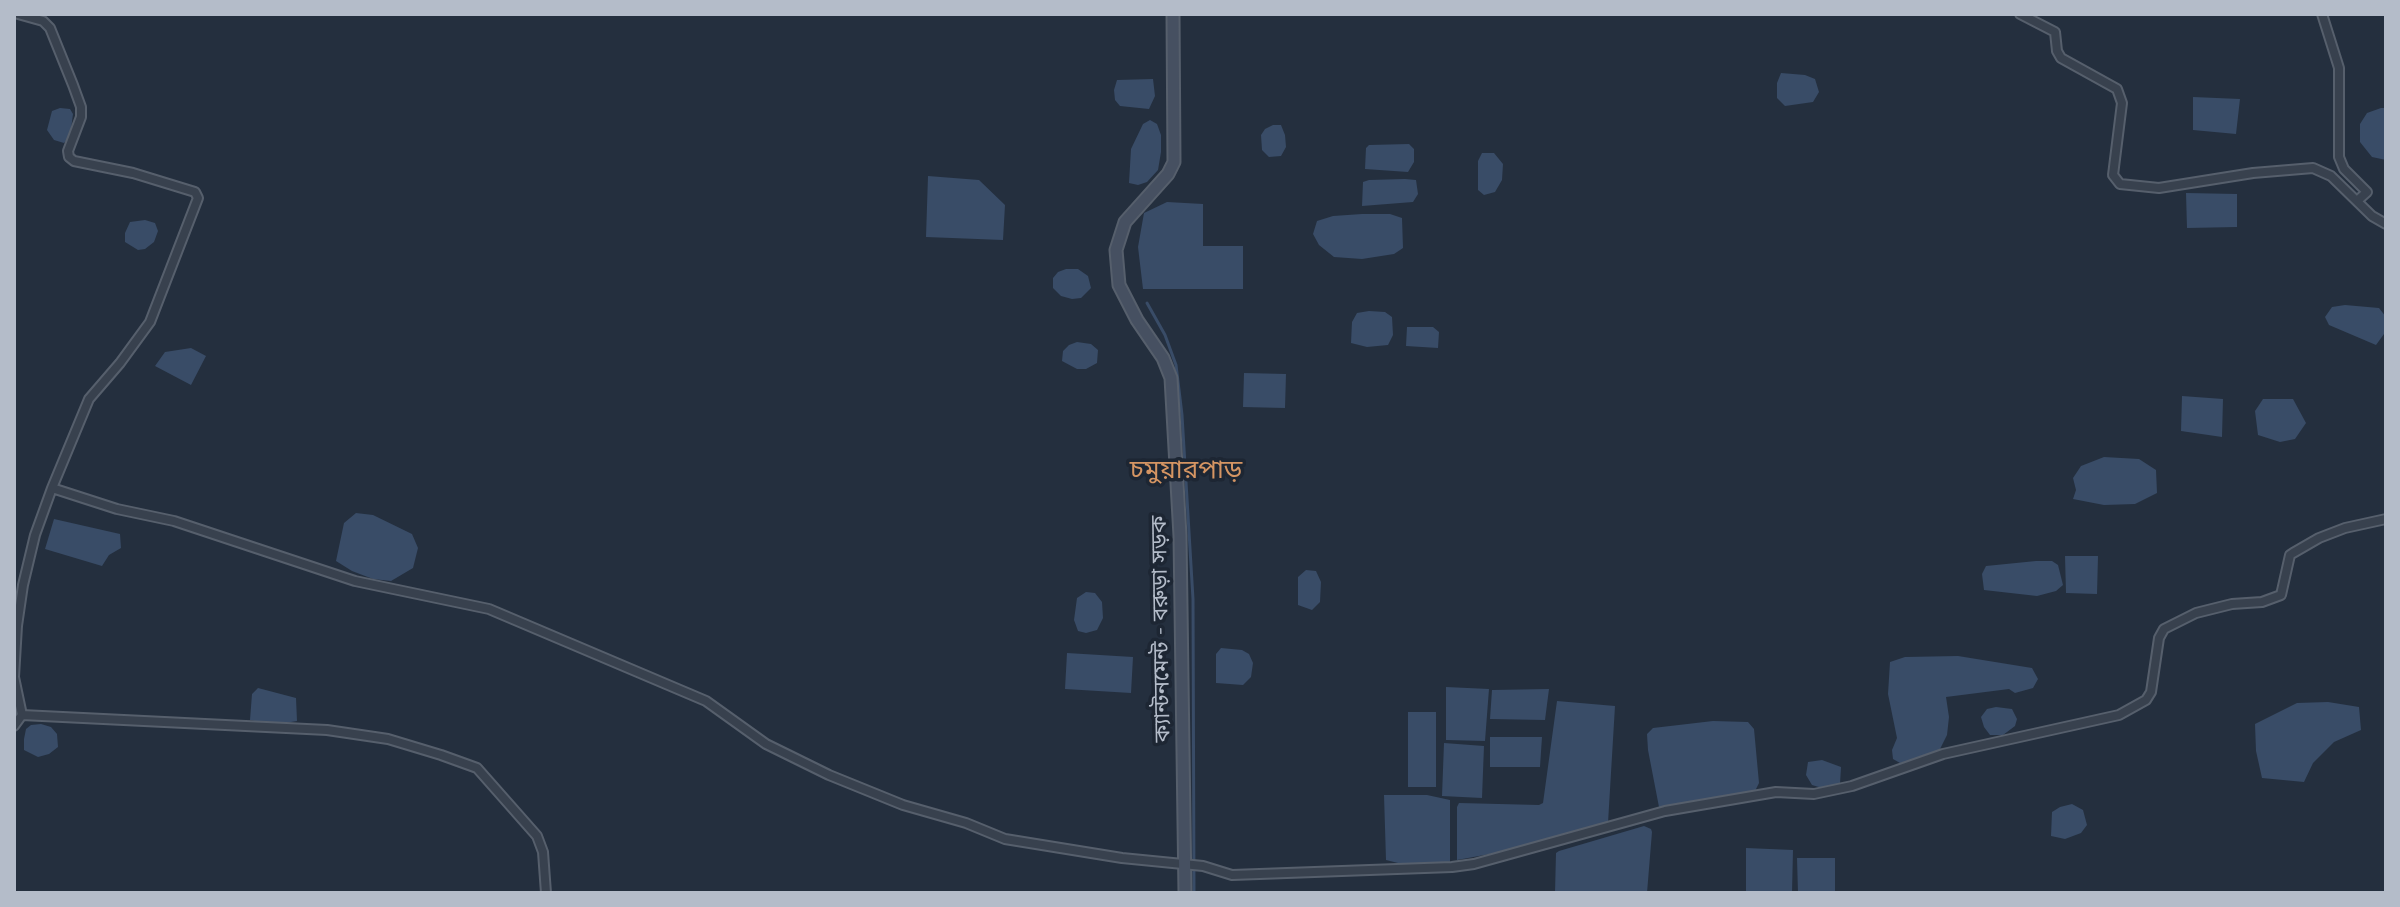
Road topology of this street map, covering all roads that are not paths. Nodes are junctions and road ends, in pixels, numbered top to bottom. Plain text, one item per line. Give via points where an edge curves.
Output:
1 (18, 14) edge
2 (1173, 14) edge
3 (2020, 14) edge
4 (2322, 14) edge
5 (2357, 201) junction
6 (2386, 224) edge
7 (52, 488) junction
8 (2386, 519) edge
9 (22, 715) junction
10 (14, 726) edge
11 (1185, 863) junction
12 (546, 893) edge
13 (1185, 893) edge

1 - 7 street via 50,28 77,96 81,117 69,157 195,192 198,198 150,322 89,399
2 - 11 main road, ক্যান্টনমেন্ট - বরুড়া সড়ক via 1174,162 1125,222 1116,250 1119,285 1171,378 1180,536
3 - 5 street via 2055,32 2061,58 2117,89 2122,103 2113,175 2120,184 2159,188 2313,168 2331,176
4 - 5 street via 2339,68 2339,157 2367,192
5 - 6 street
7 - 9 street via 35,535 17,626 14,677
7 - 11 street via 174,521 355,581 489,609 706,701 766,744 829,775 1005,839
8 - 11 street via 2345,528 2290,555 2281,595 2196,613 2164,629 2151,692 2119,715 1943,754 1852,786 1814,794 1776,792 1665,811 1474,864 1232,875
9 - 10 street
9 - 12 street via 327,730 388,739 441,755 477,768 537,836
11 - 13 main road, ক্যান্টনমেন্ট - বরুড়া সড়ক

